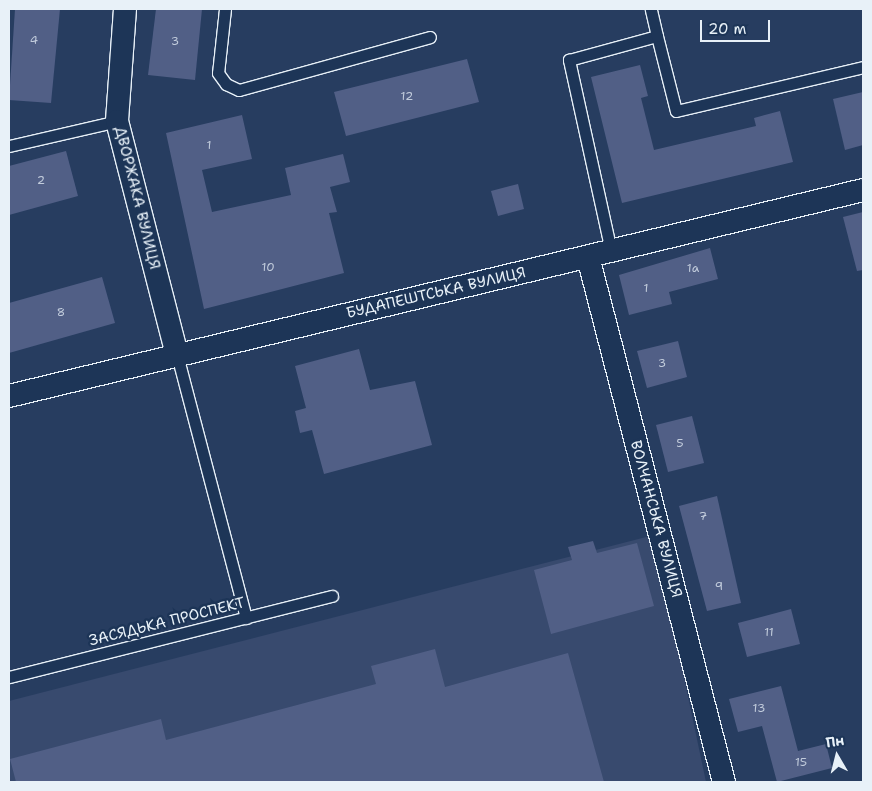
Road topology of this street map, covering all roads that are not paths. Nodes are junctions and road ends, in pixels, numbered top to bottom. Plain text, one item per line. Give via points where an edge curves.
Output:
1 (125, 9) edge
2 (225, 9) edge
3 (651, 9) edge
4 (657, 36) junction
5 (430, 37) dead end
6 (863, 67) edge
7 (117, 121) junction
8 (9, 146) edge
9 (863, 190) edge
10 (611, 251) junction
11 (588, 257) junction
12 (177, 356) junction
13 (9, 396) edge
14 (332, 596) dead end
15 (246, 618) junction
16 (9, 677) edge
17 (724, 782) edge

1 - 7 street, ДВОРЖАКА ВУЛИЦЯ
2 - 5 lane via 218,73 226,84 239,90
3 - 4 lane
4 - 6 lane via 676,112
4 - 10 lane via 569,60
7 - 8 lane
7 - 12 street, ДВОРЖАКА ВУЛИЦЯ
9 - 10 street, БУДАПЕШТСЬКА ВУЛИЦЯ
10 - 11 street, БУДАПЕШТСЬКА ВУЛИЦЯ
11 - 12 street, БУДАПЕШТСЬКА ВУЛИЦЯ
11 - 17 street, ВОЛЧАНСЬКА ВУЛИЦЯ
12 - 13 street, БУДАПЕШТСЬКА ВУЛИЦЯ
12 - 15 lane
14 - 15 lane, ЗАСЯДЬКА ПРОСПЕКТ
15 - 16 lane, ЗАСЯДЬКА ПРОСПЕКТ

